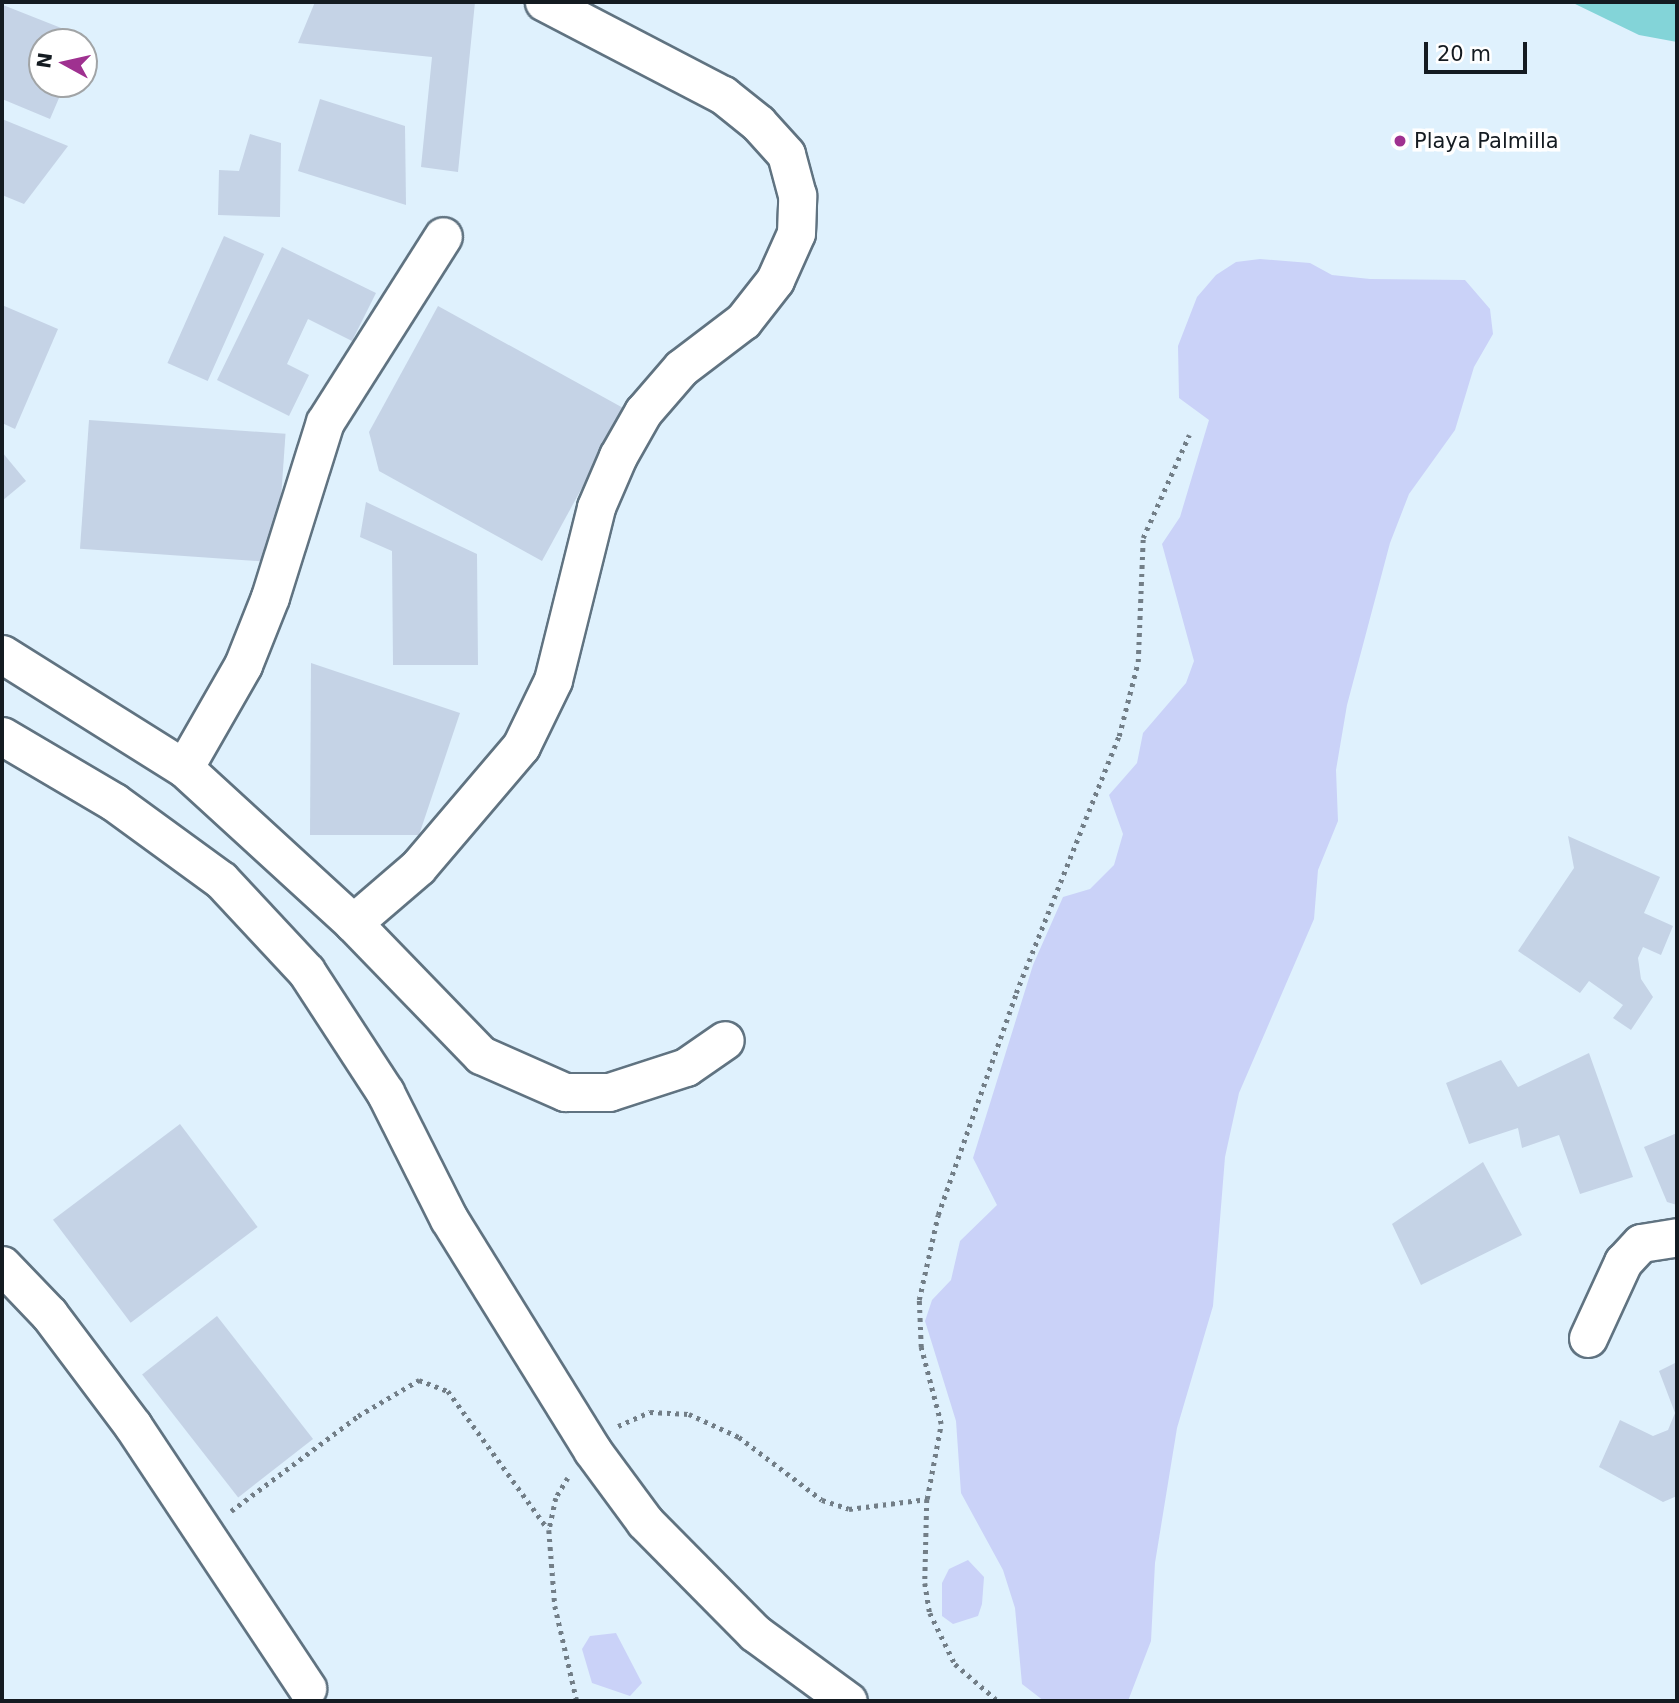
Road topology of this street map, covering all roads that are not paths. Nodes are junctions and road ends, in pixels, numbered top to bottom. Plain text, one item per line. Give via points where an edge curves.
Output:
1 (544, 2) edge
2 (443, 236) dead end
3 (2, 653) edge
4 (2, 736) edge
5 (184, 768) junction
6 (353, 923) junction
7 (725, 1040) dead end
8 (1677, 1237) edge
9 (2, 1265) edge
10 (1588, 1338) dead end
11 (307, 1688) dead end
12 (848, 1701) edge

1 - 6 street via 723,95 758,123 786,154 797,195 796,233 775,280 759,301 743,321 681,368 643,412 618,456 596,507 553,680 521,746 418,867
2 - 5 street via 325,422 270,597 243,665
3 - 5 street
4 - 12 street via 114,802 221,880 306,971 385,1092 449,1219 592,1450 645,1522 755,1633
5 - 6 street
6 - 7 street via 481,1055 565,1092 642,1086 686,1067
8 - 10 street via 1641,1243 1623,1262
9 - 11 street via 80,1354 276,1633

